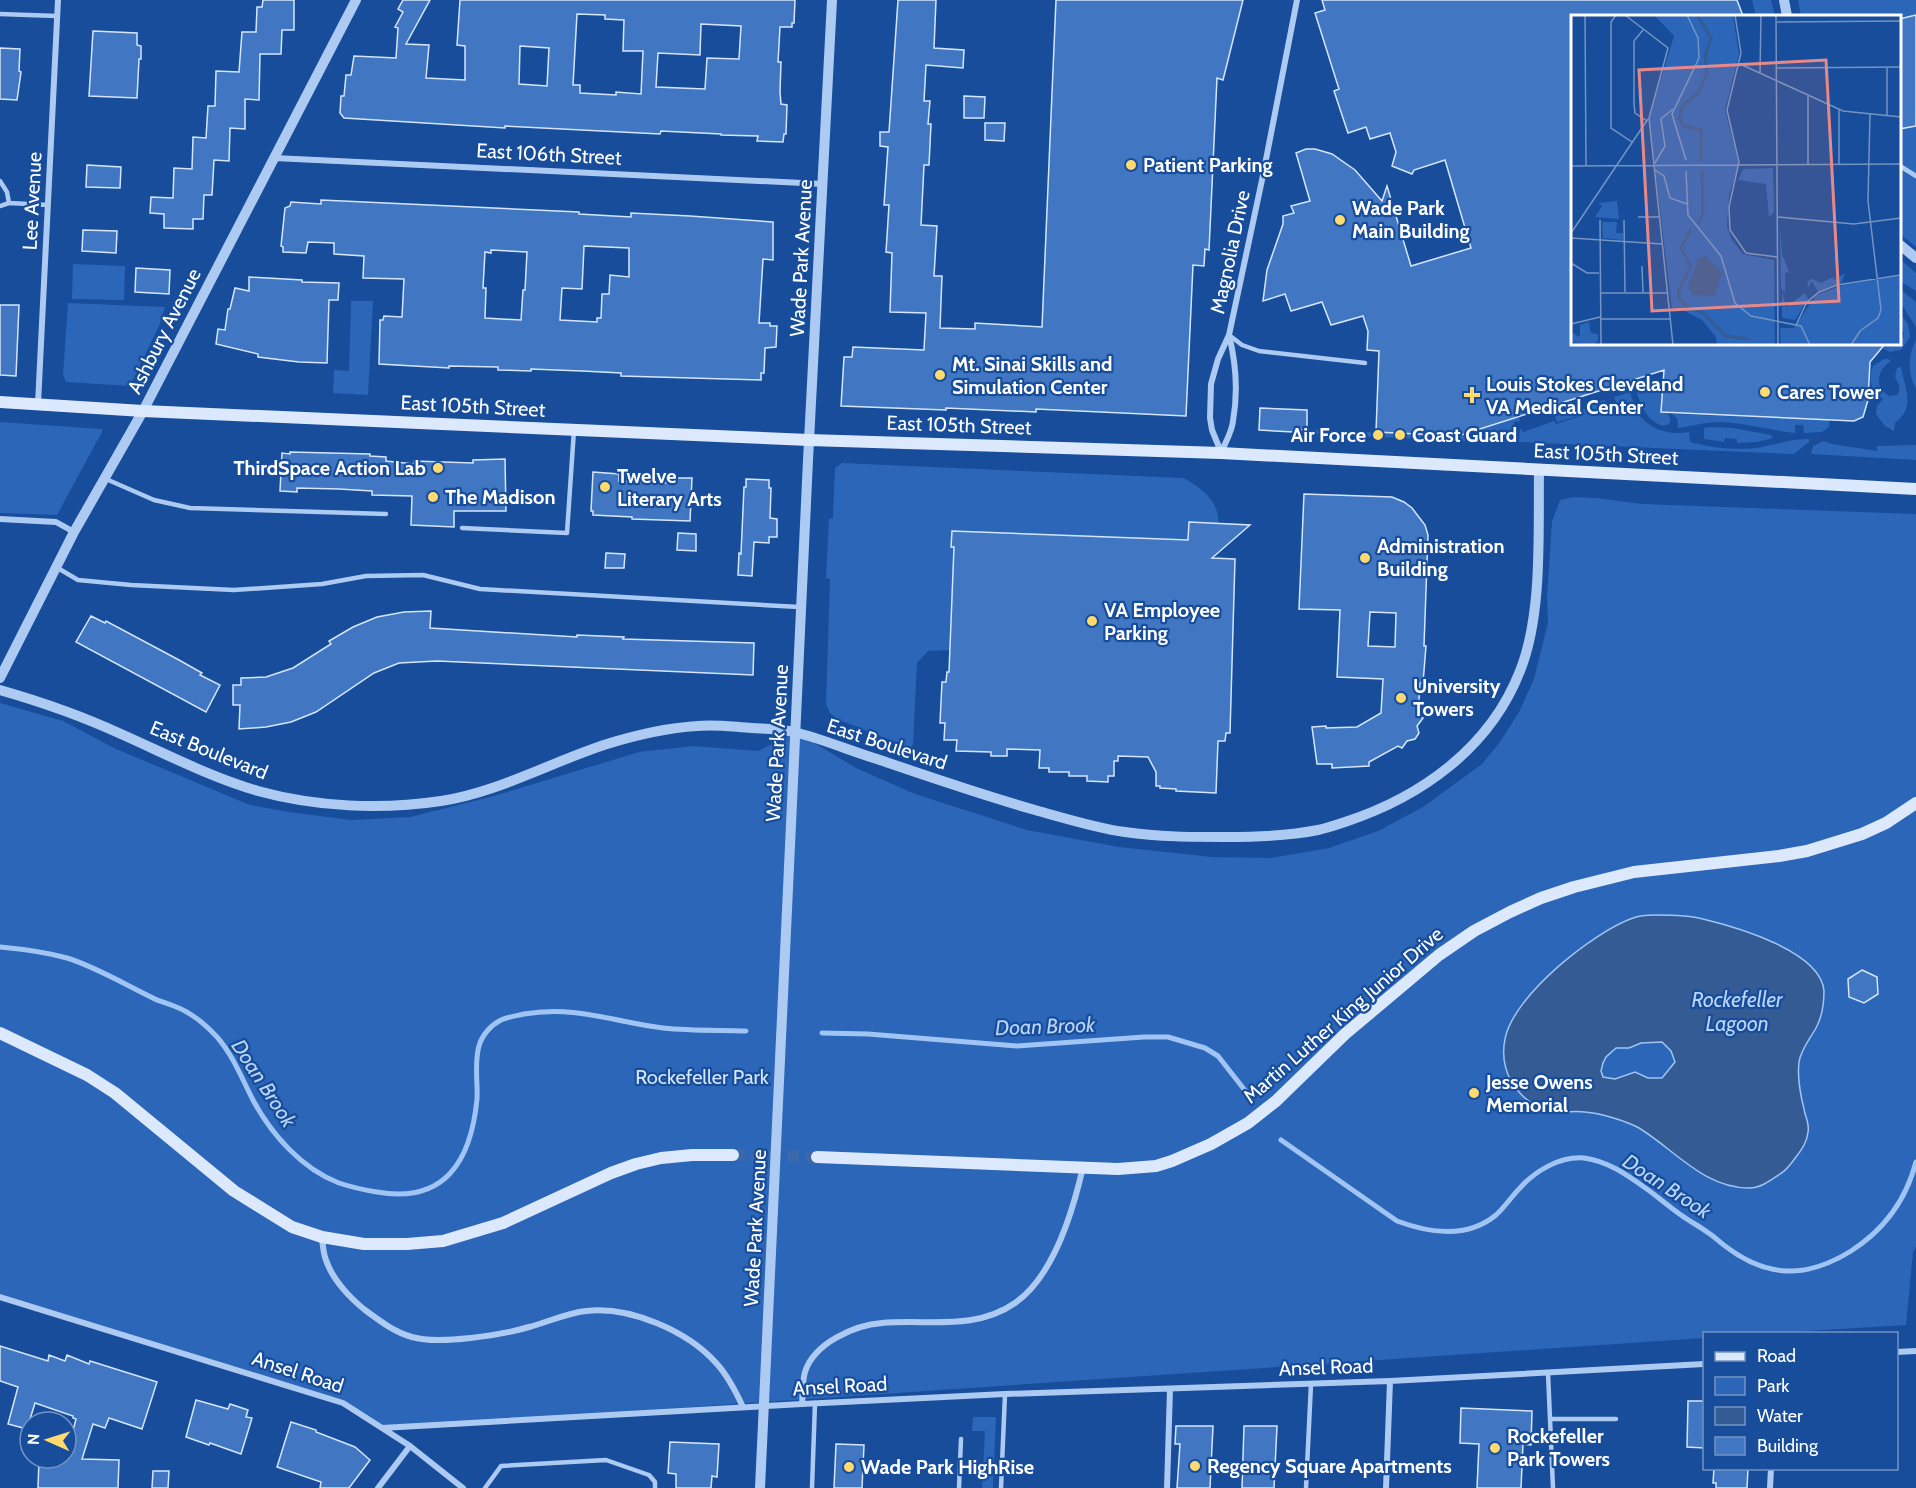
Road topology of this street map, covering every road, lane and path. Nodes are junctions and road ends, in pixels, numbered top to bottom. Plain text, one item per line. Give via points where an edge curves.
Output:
1 (58, 0) edge
2 (357, 0) edge
3 (832, 0) edge
4 (1297, 0) edge
5 (1784, 0) edge
6 (0, 14) edge
7 (1787, 15) edge
8 (57, 16) junction
9 (273, 158) junction
10 (1901, 167) edge
11 (1916, 176) edge
12 (0, 181) edge
13 (823, 184) junction
14 (9, 203) junction
15 (48, 205) junction
16 (0, 206) edge
17 (1901, 247) edge
18 (1916, 258) edge
19 (1229, 335) junction
20 (1365, 363) dead end
21 (0, 402) edge
22 (38, 404) junction
23 (143, 411) junction
24 (574, 430) junction
25 (809, 441) junction
26 (1221, 453) junction
27 (1539, 470) junction
28 (104, 478) junction
29 (1916, 489) edge
30 (386, 514) dead end
31 (0, 519) edge
32 (462, 528) dead end
33 (74, 531) junction
34 (56, 567) junction
35 (802, 608) junction
36 (0, 678) edge
37 (0, 690) edge
38 (796, 732) junction
39 (1916, 803) edge
40 (0, 1033) edge
41 (734, 1155) tunnel mouth
42 (817, 1157) tunnel mouth
43 (1083, 1167) junction
44 (322, 1237) junction
45 (0, 1297) edge
46 (1916, 1351) edge
47 (1898, 1352) edge
48 (1703, 1364) edge
49 (1548, 1373) junction
50 (1390, 1381) junction
51 (1311, 1384) junction
52 (1170, 1389) junction
53 (1005, 1394) junction
54 (815, 1403) junction
55 (802, 1404) junction
56 (764, 1406) junction
57 (743, 1407) junction
58 (1550, 1419) junction
59 (1616, 1419) dead end
60 (382, 1428) junction
61 (961, 1439) dead end
62 (410, 1446) junction
63 (1771, 1470) edge
64 (378, 1488) edge
65 (463, 1488) edge
66 (485, 1488) edge
67 (655, 1488) edge
68 (760, 1488) edge
69 (812, 1488) edge
70 (959, 1488) edge
71 (1001, 1488) edge
72 (1167, 1488) edge
73 (1306, 1488) edge
74 (1386, 1488) edge
75 (1553, 1488) edge
76 (1770, 1488) edge

1 - 8 street, Lee Avenue
2 - 9 street, Ashbury Avenue
3 - 13 street, Wade Park Avenue
4 - 19 street, Magnolia Drive
5 - 7 street
6 - 8 lane
8 - 15 street, Lee Avenue
9 - 13 street, East 106th Street
9 - 23 street, Ashbury Avenue
10 - 11 lane
12 - 14 lane
13 - 25 street, Wade Park Avenue
14 - 15 lane
14 - 16 lane
15 - 22 street, Lee Avenue
17 - 18 street
19 - 20 lane via 1259,351
19 - 26 street, Magnolia Drive via 1236,384 1234,420
19 - 26 street, Magnolia Drive via 1211,384 1210,418
21 - 22 main road, East 105th Street
22 - 23 main road, East 105th Street
23 - 24 main road, East 105th Street
23 - 28 street, Ashbury Avenue
24 - 25 main road, East 105th Street
24 - 32 lane via 567,533
25 - 26 main road, East 105th Street
25 - 35 street, Wade Park Avenue
26 - 27 main road, East 105th Street
27 - 29 main road, East 105th Street
27 - 38 street, East Boulevard via 1538,550 1530,640 1511,693 1472,748 1447,770 1365,816 1324,829 1263,837 1182,837 1121,831 1036,810
28 - 30 lane via 154,500 190,508
28 - 33 street, Ashbury Avenue
31 - 33 street via 56,522
33 - 34 street, Ashbury Avenue
34 - 35 lane via 78,580 131,585 234,590 322,584 366,576 423,575 480,589
34 - 36 street, Ashbury Avenue
35 - 38 street, Wade Park Avenue
37 - 38 street, East Boulevard via 69,711 256,790 292,799 350,805 393,805 460,796 499,786 606,744 661,731 700,725
38 - 56 street, Wade Park Avenue
39 - 43 main road, Martin Luther King Junior Drive via 1862,834 1807,851 1634,872 1541,898 1474,931 1439,955 1345,1034 1276,1101 1239,1128 1192,1153 1156,1166
40 - 44 main road via 87,1075 115,1093 234,1191 292,1227
41 - 44 main road via 692,1155 636,1164 503,1223 443,1241 364,1244
42 - 43 main road, Martin Luther King Junior Drive
43 - 55 street via 1076,1198 1054,1252 1028,1293 1001,1312 982,1318 941,1324 883,1323 847,1333 821,1349 811,1361 805,1371
44 - 57 street via 326,1260 346,1292 398,1332 429,1340 465,1338 519,1330 585,1311 616,1310 670,1330 707,1353 719,1365
45 - 60 street, Ansel Road via 343,1403
46 - 47 street
48 - 49 street, Ansel Road
49 - 50 street, Ansel Road
49 - 58 lane
50 - 51 street, Ansel Road
50 - 74 street
51 - 52 street, Ansel Road
51 - 73 lane
52 - 53 street, Ansel Road
52 - 72 street
53 - 54 street, Ansel Road
53 - 71 lane
54 - 55 street, Ansel Road
54 - 69 lane
55 - 56 street, Ansel Road
56 - 57 street, Ansel Road
56 - 68 street, Wade Park Avenue
57 - 60 street, Ansel Road
58 - 59 lane
58 - 75 lane
60 - 62 street
61 - 70 lane
62 - 64 street
62 - 65 street
63 - 76 street
66 - 67 lane via 501,1466 606,1460 649,1475

